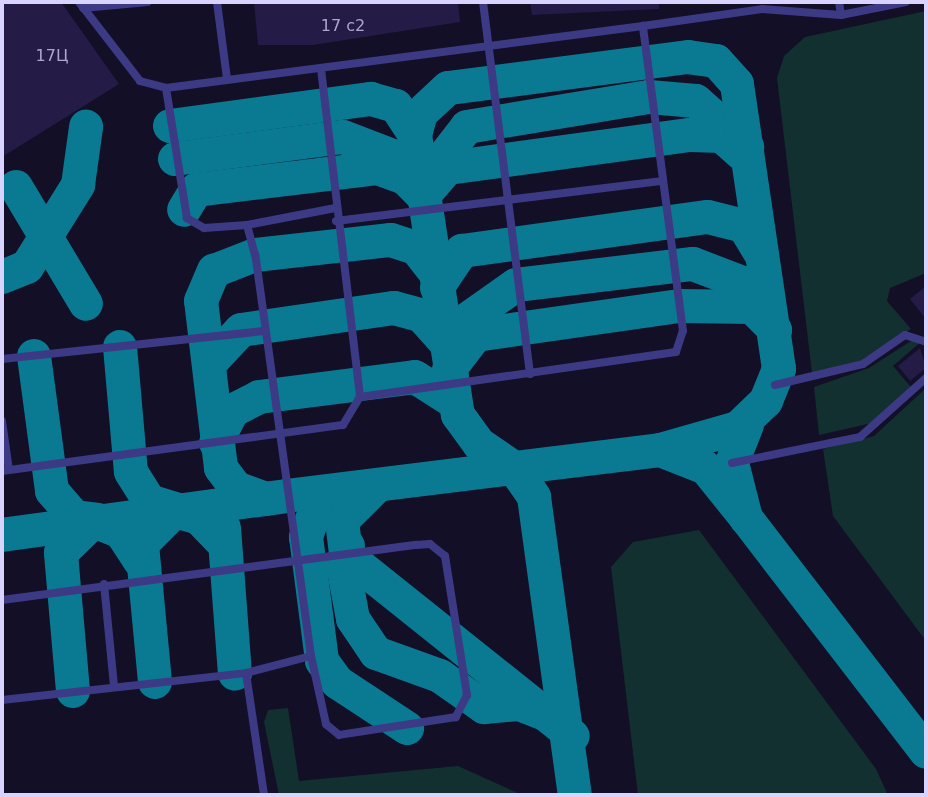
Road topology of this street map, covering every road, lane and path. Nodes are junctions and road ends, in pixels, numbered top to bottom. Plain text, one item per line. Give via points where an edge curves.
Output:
1 (148, 2) edge
2 (217, 2) edge
3 (483, 2) edge
4 (839, 2) edge
5 (906, 2) edge
6 (81, 5) edge
7 (841, 15) junction
8 (643, 26) junction
9 (489, 49) junction
10 (321, 69) junction
11 (227, 79) junction
12 (166, 88) junction
13 (661, 181) junction
14 (504, 200) junction
15 (335, 208) junction
16 (336, 221) junction
17 (247, 225) junction
18 (264, 331) junction
19 (926, 342) edge
20 (2, 359) edge
21 (530, 374) junction
22 (926, 378) edge
23 (775, 385) dead end
24 (360, 397) junction
25 (2, 421) edge
26 (278, 435) junction
27 (732, 463) dead end
28 (5, 470) edge
29 (295, 561) junction
30 (104, 584) junction
31 (2, 600) edge
32 (311, 656) junction
33 (246, 673) junction
34 (114, 686) junction
35 (2, 700) edge
36 (264, 795) edge

1 - 6 lane
2 - 11 lane
3 - 9 lane
4 - 7 lane
5 - 7 lane
6 - 12 lane via 140,81
7 - 8 lane via 762,9
8 - 9 lane
8 - 13 lane
9 - 10 lane
9 - 14 lane
10 - 11 lane
10 - 15 lane
11 - 12 lane
12 - 17 lane via 187,218 204,228
13 - 14 lane
13 - 21 lane via 683,331 676,352
14 - 16 lane
14 - 21 lane
15 - 16 lane
15 - 17 lane
16 - 24 lane
17 - 18 lane
18 - 20 lane
18 - 26 lane
19 - 23 lane via 905,335 863,364
21 - 24 lane
22 - 27 lane via 860,437
24 - 26 lane via 343,425
25 - 28 lane
26 - 28 lane
26 - 29 lane
29 - 30 lane
29 - 32 lane
29 - 32 lane via 438,549 449,567 467,698 446,722 339,735 326,724
30 - 31 lane
30 - 34 lane
32 - 33 lane
33 - 34 lane
33 - 36 lane
34 - 35 lane

